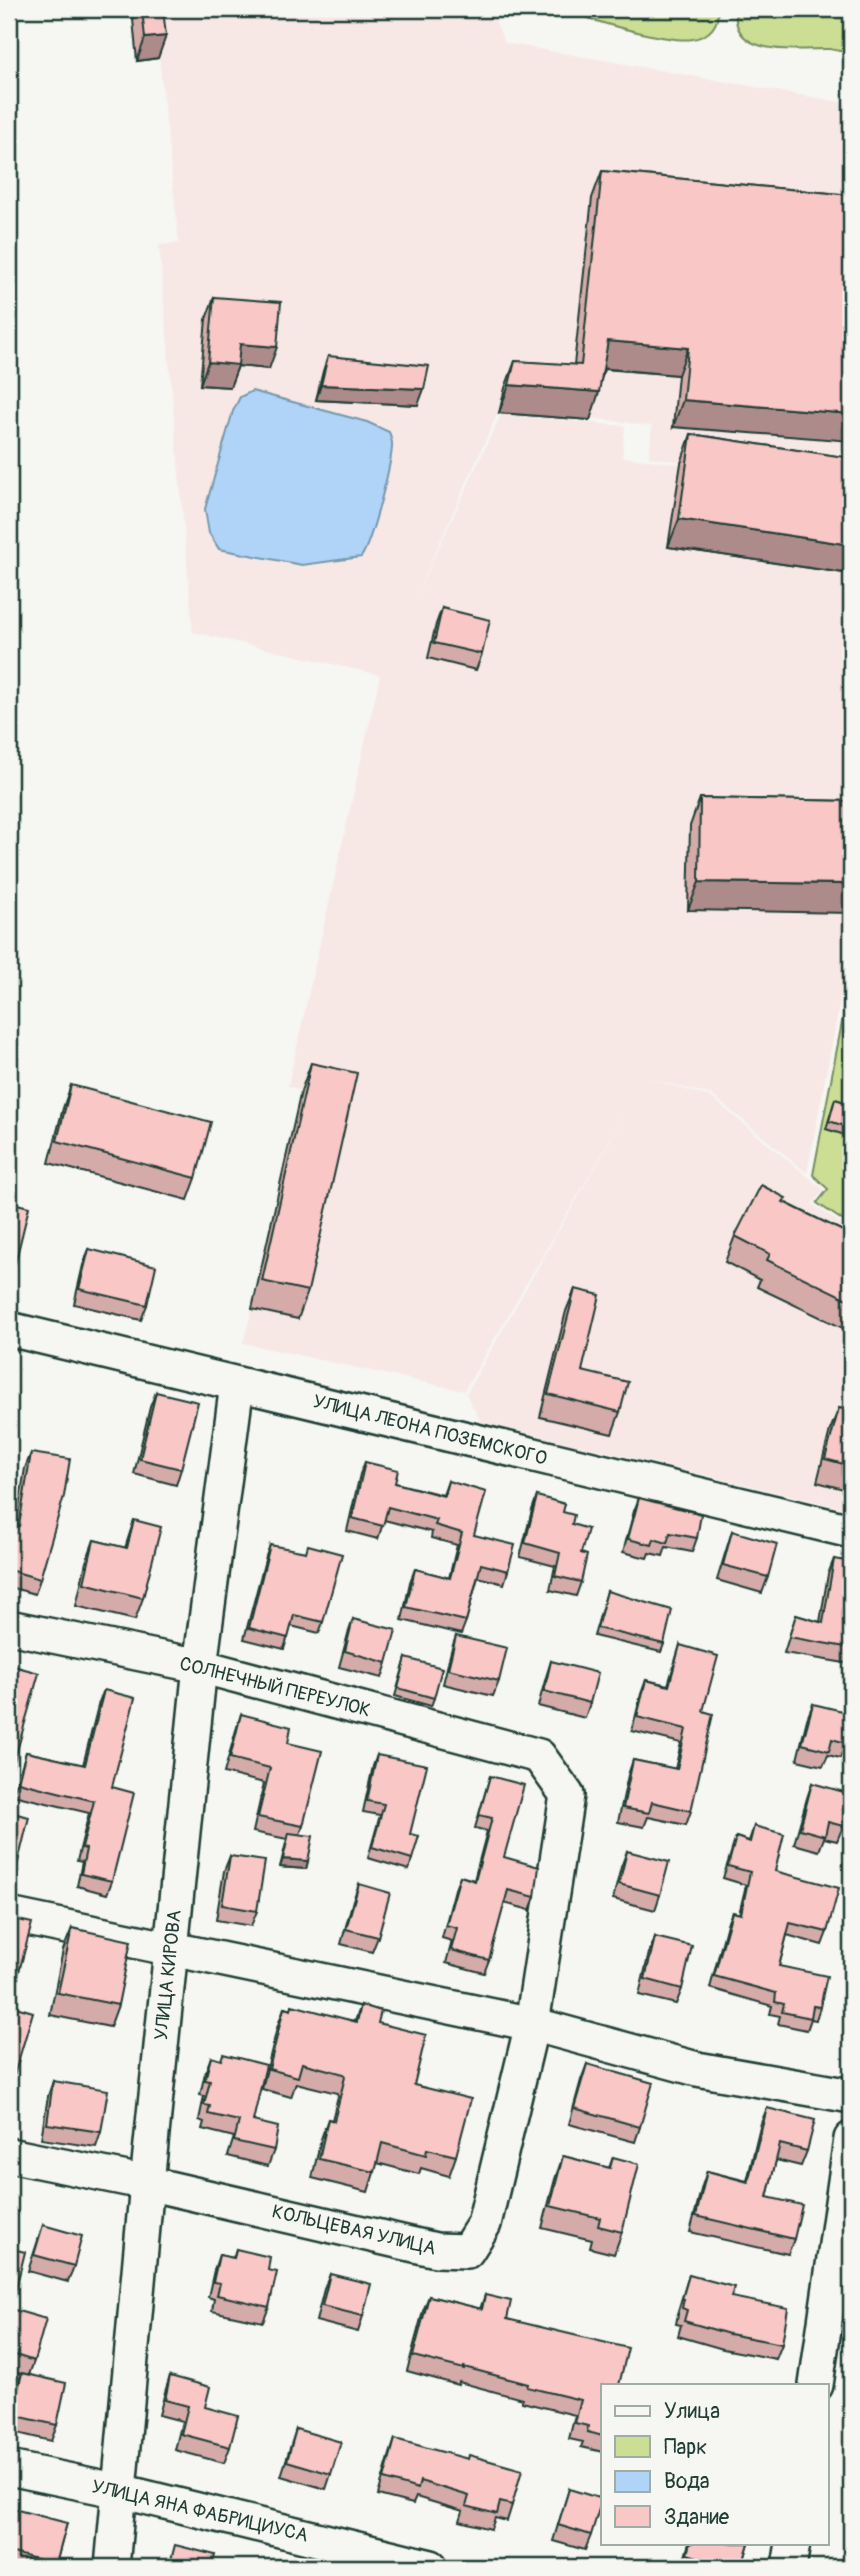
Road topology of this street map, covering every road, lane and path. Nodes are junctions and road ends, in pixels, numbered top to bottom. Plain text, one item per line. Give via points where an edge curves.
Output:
1 (9, 1329) edge
2 (237, 1384) junction
3 (851, 1531) edge
4 (9, 1627) edge
5 (200, 1666) junction
6 (539, 1756) joint
7 (9, 1915) edge
8 (171, 1948) junction
9 (532, 2024) junction
10 (851, 2096) edge
11 (851, 2139) edge
12 (9, 2155) edge
13 (147, 2183) junction
14 (816, 2384) edge
15 (9, 2468) edge
16 (120, 2491) junction
17 (793, 2544) edge
18 (113, 2567) edge
19 (431, 2567) edge
20 (789, 2567) edge

1 - 2 street, УЛИЦА ЛЕОНА ПОЗЕМСКОГО
2 - 3 street, УЛИЦА ЛЕОНА ПОЗЕМСКОГО
2 - 5 street, УЛИЦА КИРОВА
4 - 5 street, СОЛНЕЧНЫЙ ПЕРЕУЛОК
5 - 6 street, СОЛНЕЧНЫЙ ПЕРЕУЛОК
5 - 8 street, УЛИЦА КИРОВА
6 - 9 street, КОЛЬЦЕВАЯ УЛИЦА via 567,1795
7 - 8 street
8 - 9 street
8 - 13 street, УЛИЦА КИРОВА
9 - 10 street via 697,2068
9 - 13 street, КОЛЬЦЕВАЯ УЛИЦА via 484,2224 467,2251 436,2250
11 - 14 street
12 - 13 street, КОЛЬЦЕВАЯ УЛИЦА
13 - 16 street, УЛИЦА КИРОВА
15 - 16 street, УЛИЦА ЯНА ФАБРИЦИУСА
16 - 18 street, УЛИЦА КИРОВА
16 - 19 street, УЛИЦА ЯНА ФАБРИЦИУСА
17 - 20 street

